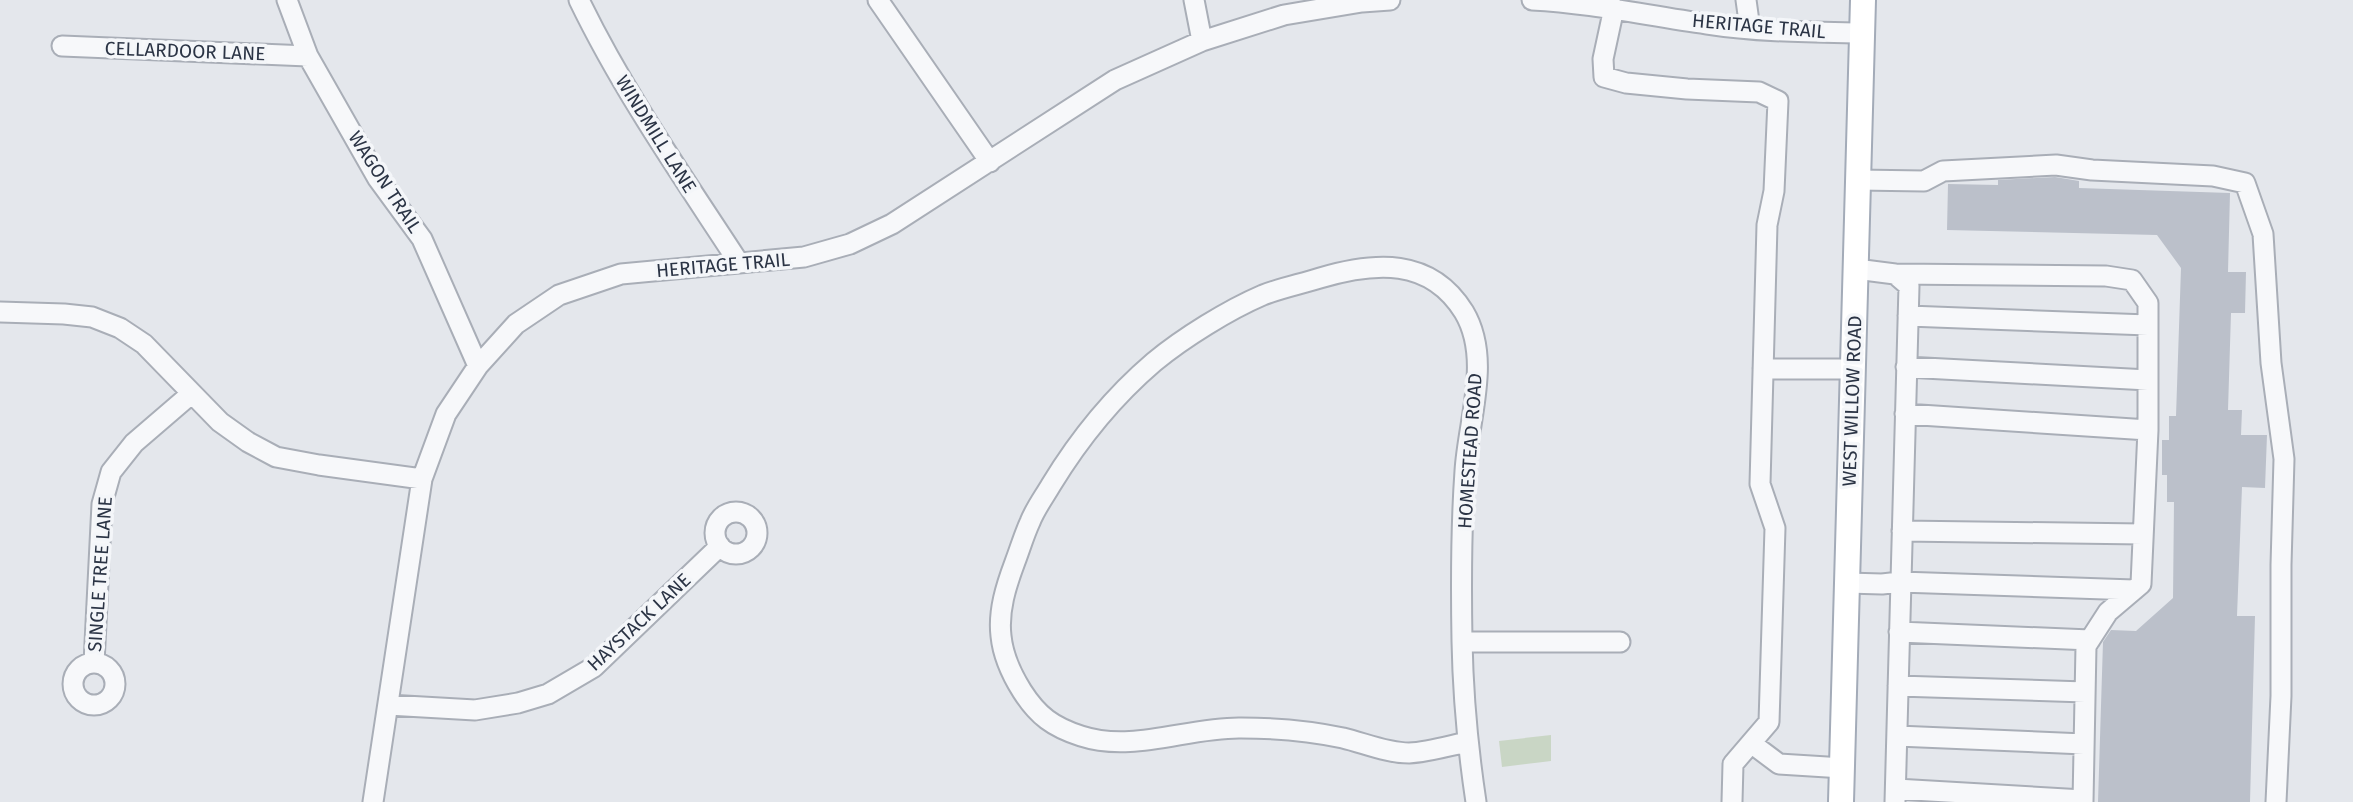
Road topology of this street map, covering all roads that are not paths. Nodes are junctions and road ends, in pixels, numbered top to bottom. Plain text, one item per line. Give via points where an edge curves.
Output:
1 (287, 0) edge
2 (579, 0) edge
3 (878, 0) edge
4 (1194, 0) edge
5 (1390, 0) edge
6 (1532, 0) edge
7 (1746, 0) edge
8 (1863, 0) edge
9 (1603, 5) edge
10 (1750, 29) junction
11 (1862, 33) junction
12 (1202, 41) junction
13 (62, 46) dead end
14 (308, 56) junction
15 (990, 162) junction
16 (1858, 180) junction
17 (739, 263) junction
18 (1856, 269) junction
19 (1895, 274) junction
20 (0, 312) edge
21 (1908, 316) junction
22 (2148, 325) junction
23 (478, 366) junction
24 (1906, 367) junction
25 (1763, 369) junction
26 (1853, 369) junction
27 (2148, 380) junction
28 (191, 394) junction
29 (1905, 414) junction
30 (2148, 430) junction
31 (422, 479) junction
32 (1902, 531) junction
33 (2143, 534) junction
34 (720, 546) dead end
35 (1900, 582) junction
36 (1847, 583) junction
37 (2134, 590) junction
38 (1899, 632) junction
39 (2090, 640) junction
40 (1462, 642) junction
41 (1620, 642) dead end
42 (94, 663) dead end
43 (1898, 686) junction
44 (2085, 692) junction
45 (388, 705) junction
46 (1896, 736) junction
47 (1467, 741) junction
48 (1751, 743) junction
49 (2084, 744) junction
50 (1843, 768) junction
51 (1895, 795) edge
52 (2083, 801) edge
53 (373, 802) edge
54 (1476, 802) edge
55 (1732, 802) edge
56 (1841, 802) edge
57 (2276, 802) edge

1 - 14 street, WAGON TRAIL
2 - 17 street, WINDMILL LANE via 634,102
3 - 15 street
4 - 12 street
5 - 12 street, HERITAGE TRAIL via 1284,16
6 - 9 street, HERITAGE TRAIL
7 - 10 street
8 - 11 main road, WEST WILLOW ROAD
9 - 10 street, HERITAGE TRAIL
9 - 25 street via 1604,77 1675,88 1759,92 1778,101 1774,191 1767,225
10 - 11 street, HERITAGE TRAIL
11 - 16 main road, WEST WILLOW ROAD
12 - 15 street, HERITAGE TRAIL via 1115,80
13 - 14 street, CELLARDOOR LANE
14 - 23 street, WAGON TRAIL via 378,179 422,239
15 - 17 street, HERITAGE TRAIL via 892,224 850,244 804,257
16 - 18 main road, WEST WILLOW ROAD
16 - 57 street via 1924,181 1943,171 2056,165 2213,176 2245,183 2263,234 2271,363 2284,459
17 - 23 street, HERITAGE TRAIL via 621,274 559,295 516,324
18 - 19 street
18 - 26 main road, WEST WILLOW ROAD
19 - 21 street via 1909,286
19 - 22 street via 2132,280 2148,303
20 - 28 street via 92,317 120,328 144,344
21 - 22 street
21 - 24 street
22 - 27 street
23 - 31 street, HERITAGE TRAIL via 446,414
24 - 27 street
24 - 29 street
25 - 26 street
25 - 48 street via 1760,484 1774,528 1769,722
26 - 36 main road, WEST WILLOW ROAD
27 - 30 street
28 - 31 street via 219,422 276,457
28 - 42 street, SINGLE TREE LANE via 134,443 111,472 102,504
29 - 30 street
29 - 32 street
30 - 33 street
31 - 45 street, HERITAGE TRAIL
32 - 33 street
32 - 35 street
33 - 37 street via 2141,584
34 - 45 street, HAYSTACK LANE via 594,667 548,694 475,710
35 - 36 street
35 - 37 street
35 - 38 street
36 - 50 main road, WEST WILLOW ROAD
37 - 39 street via 2108,612
38 - 39 street
38 - 43 street
39 - 44 street
40 - 41 street
40 - 47 street, HOMESTEAD ROAD
40 - 47 street, HOMESTEAD ROAD via 1465,470 1477,376 1475,346 1465,314 1451,296 1433,280 1392,267 1339,272 1263,295 1185,338 1124,389 1073,450 1031,519 1005,589 1000,635 1016,682 1043,719 1086,738 1137,742 1238,727 1326,735 1400,752
43 - 44 street
43 - 46 street
44 - 49 street
45 - 53 street, HERITAGE TRAIL
46 - 49 street
46 - 51 street
47 - 54 street, HOMESTEAD ROAD
48 - 50 street via 1779,764
48 - 55 street via 1733,764
49 - 52 street
50 - 56 main road, WEST WILLOW ROAD
51 - 52 street

